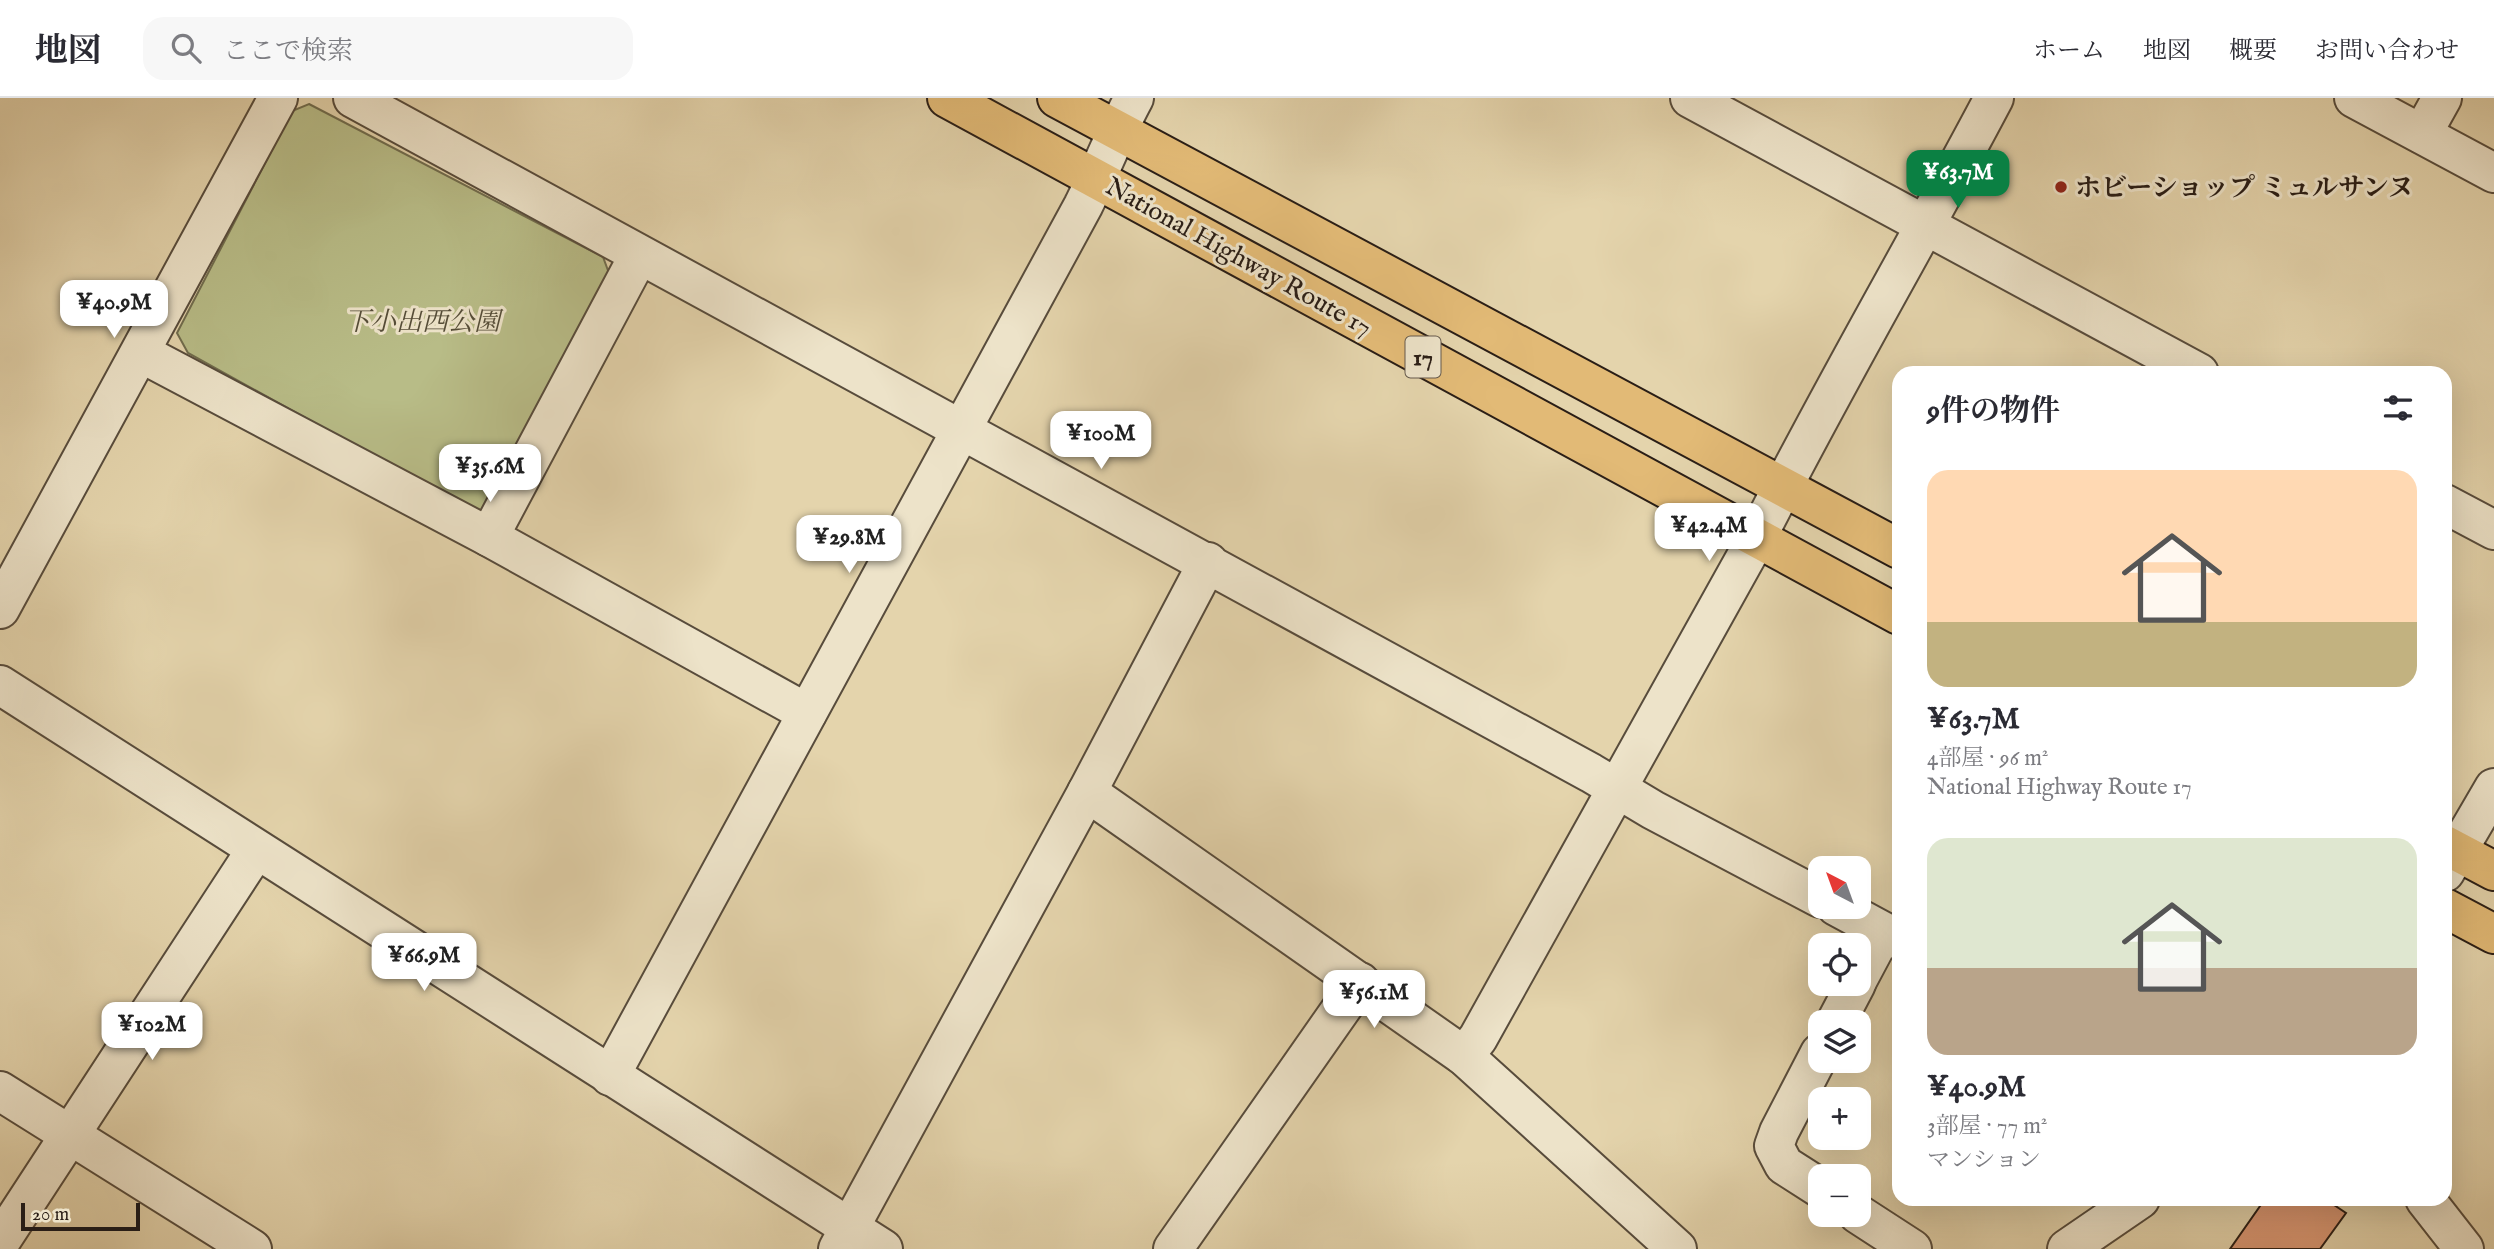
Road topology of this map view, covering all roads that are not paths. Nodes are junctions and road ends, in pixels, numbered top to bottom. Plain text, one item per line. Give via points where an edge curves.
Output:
1 (278, 98) edge
2 (353, 98) edge
3 (947, 98) edge
4 (1057, 98) edge
5 (1690, 98) edge
6 (1994, 98) edge
7 (2354, 98) edge
8 (2442, 98) edge
9 (1126, 114) edge
10 (2422, 134) junction
11 (2494, 173) edge
12 (1097, 178) junction
13 (1926, 227) junction
14 (639, 255) junction
15 (141, 353) junction
16 (2186, 366) edge
17 (961, 430) junction
18 (1783, 486) junction
19 (2452, 508) edge
20 (2494, 530) edge
21 (489, 537) junction
22 (1756, 539) junction
23 (1892, 545) edge
24 (1209, 562) junction
25 (0, 609) edge
26 (1892, 611) edge
27 (0, 685) edge
28 (807, 713) junction
29 (1617, 788) junction
30 (2494, 788) edge
31 (1087, 792) junction
32 (256, 850) junction
33 (2452, 851) edge
34 (2452, 857) edge
35 (2494, 871) edge
36 (1808, 892) edge
37 (2452, 912) edge
38 (1860, 919) edge
39 (2494, 934) edge
40 (1891, 936) edge
41 (1871, 962) edge
42 (1360, 982) junction
43 (1464, 1056) junction
44 (1810, 1073) edge
45 (610, 1076) junction
46 (0, 1091) edge
47 (70, 1134) junction
48 (1808, 1180) edge
49 (2130, 1206) edge
50 (2430, 1206) edge
51 (1871, 1222) edge
52 (844, 1238) edge
53 (0, 1242) edge
54 (252, 1249) edge
55 (883, 1249) edge
56 (1173, 1249) edge
57 (1676, 1249) edge
58 (1912, 1249) edge
59 (2067, 1249) edge
60 (2464, 1249) edge

1 - 15 street
2 - 14 street
3 - 12 highway, National Highway Route 17 / 17
4 - 9 highway, National Highway Route 17 / 17
5 - 13 street
6 - 13 street
7 - 10 street
8 - 10 street
9 - 12 street
9 - 18 highway, National Highway Route 17 / 17
10 - 11 street
12 - 17 street
12 - 22 highway, National Highway Route 17 / 17
13 - 16 street
13 - 18 street
14 - 17 street
14 - 21 street
15 - 21 street
15 - 25 street
17 - 24 street
17 - 28 street
18 - 22 street
18 - 23 highway, National Highway Route 17 / 17
19 - 20 street
21 - 28 street
22 - 26 highway, National Highway Route 17 / 17
22 - 29 street
24 - 29 street
24 - 31 street
27 - 32 street
28 - 45 street
29 - 36 street
29 - 43 street
30 - 33 street
31 - 42 street
31 - 52 street
32 - 45 street
32 - 47 street
34 - 35 highway
37 - 39 highway
38 - 40 street
40 - 41 street
42 - 43 street
42 - 56 street
43 - 57 street
44 - 48 street via 1774,1146 1784,1165
45 - 52 street
46 - 47 street
47 - 53 street
47 - 54 street
49 - 59 street
50 - 60 street
51 - 58 street
52 - 55 street

